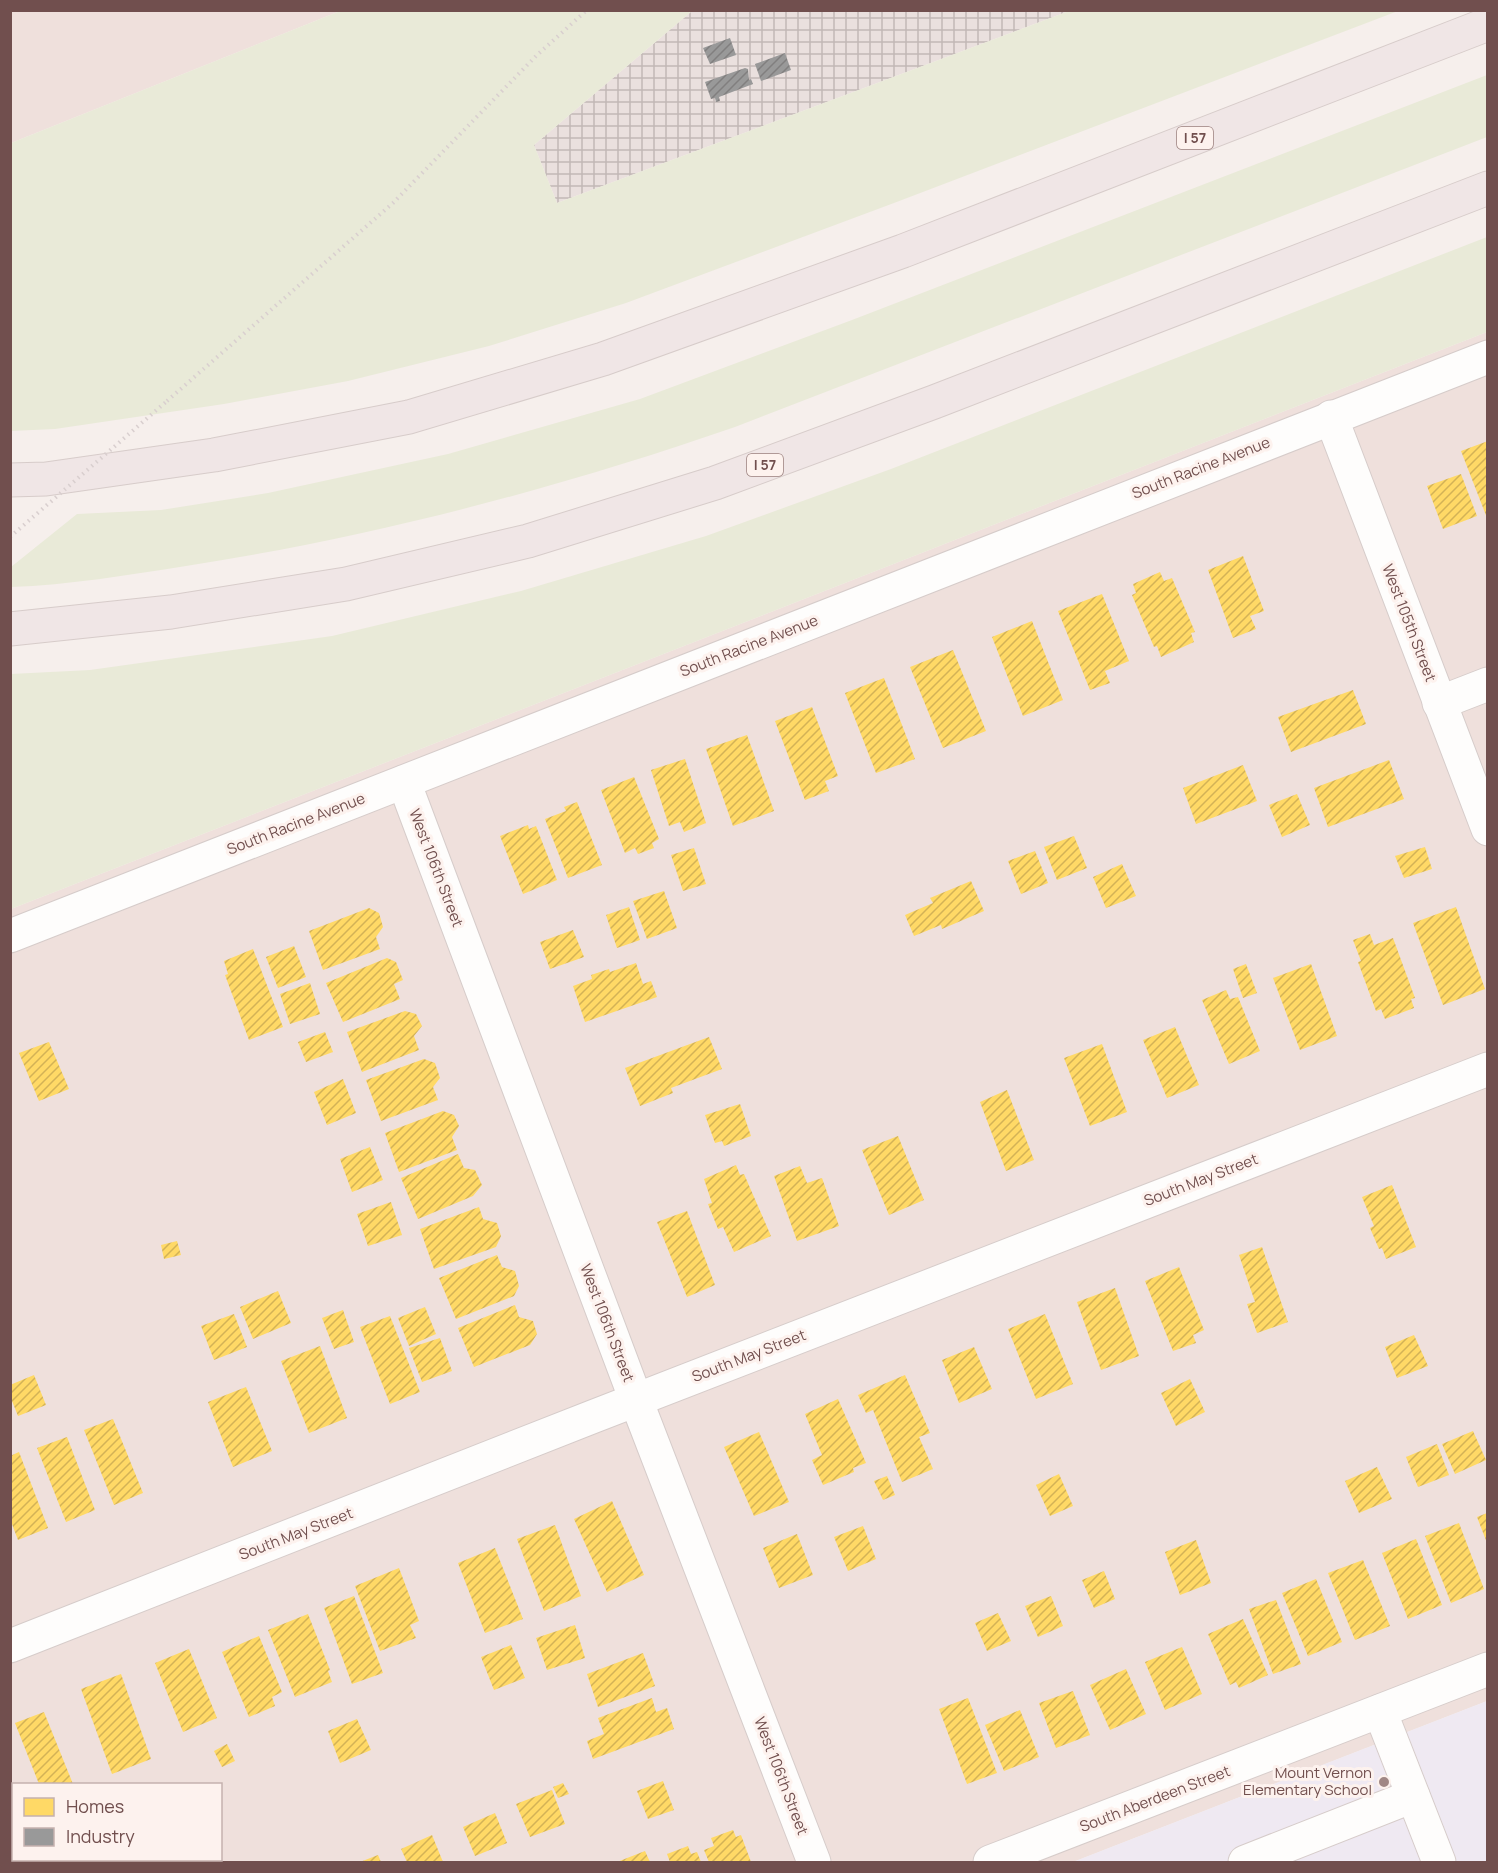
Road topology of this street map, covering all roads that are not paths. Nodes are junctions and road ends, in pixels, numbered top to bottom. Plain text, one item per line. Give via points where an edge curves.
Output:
1 (1488, 24) edge
2 (1488, 188) edge
3 (1488, 357) edge
4 (1332, 417) junction
5 (10, 480) edge
6 (10, 629) edge
7 (1488, 684) edge
8 (1439, 703) junction
9 (404, 782) junction
10 (1488, 830) edge
11 (10, 936) edge
12 (1488, 1069) edge
13 (636, 1400) junction
14 (10, 1646) edge
15 (1488, 1669) edge
16 (1380, 1711) junction
17 (1413, 1796) junction
18 (814, 1863) edge
19 (990, 1863) edge
20 (1245, 1863) edge
21 (1439, 1863) edge

1 - 5 highway, I 57 via 903,251 603,359 409,417 214,455 46,479
2 - 6 highway, I 57 via 715,483 539,537 346,584 171,612
3 - 4 street, South Racine Avenue
4 - 8 street, West 105th Street
4 - 9 street, South Racine Avenue
7 - 8 street
8 - 10 street, West 105th Street
9 - 11 street, South Racine Avenue
9 - 13 street, West 106th Street
12 - 13 street, South May Street
13 - 14 street, South May Street
13 - 18 street, West 106th Street
15 - 16 street, South Aberdeen Street
16 - 17 street
16 - 19 street, South Aberdeen Street
17 - 20 street
17 - 21 street

